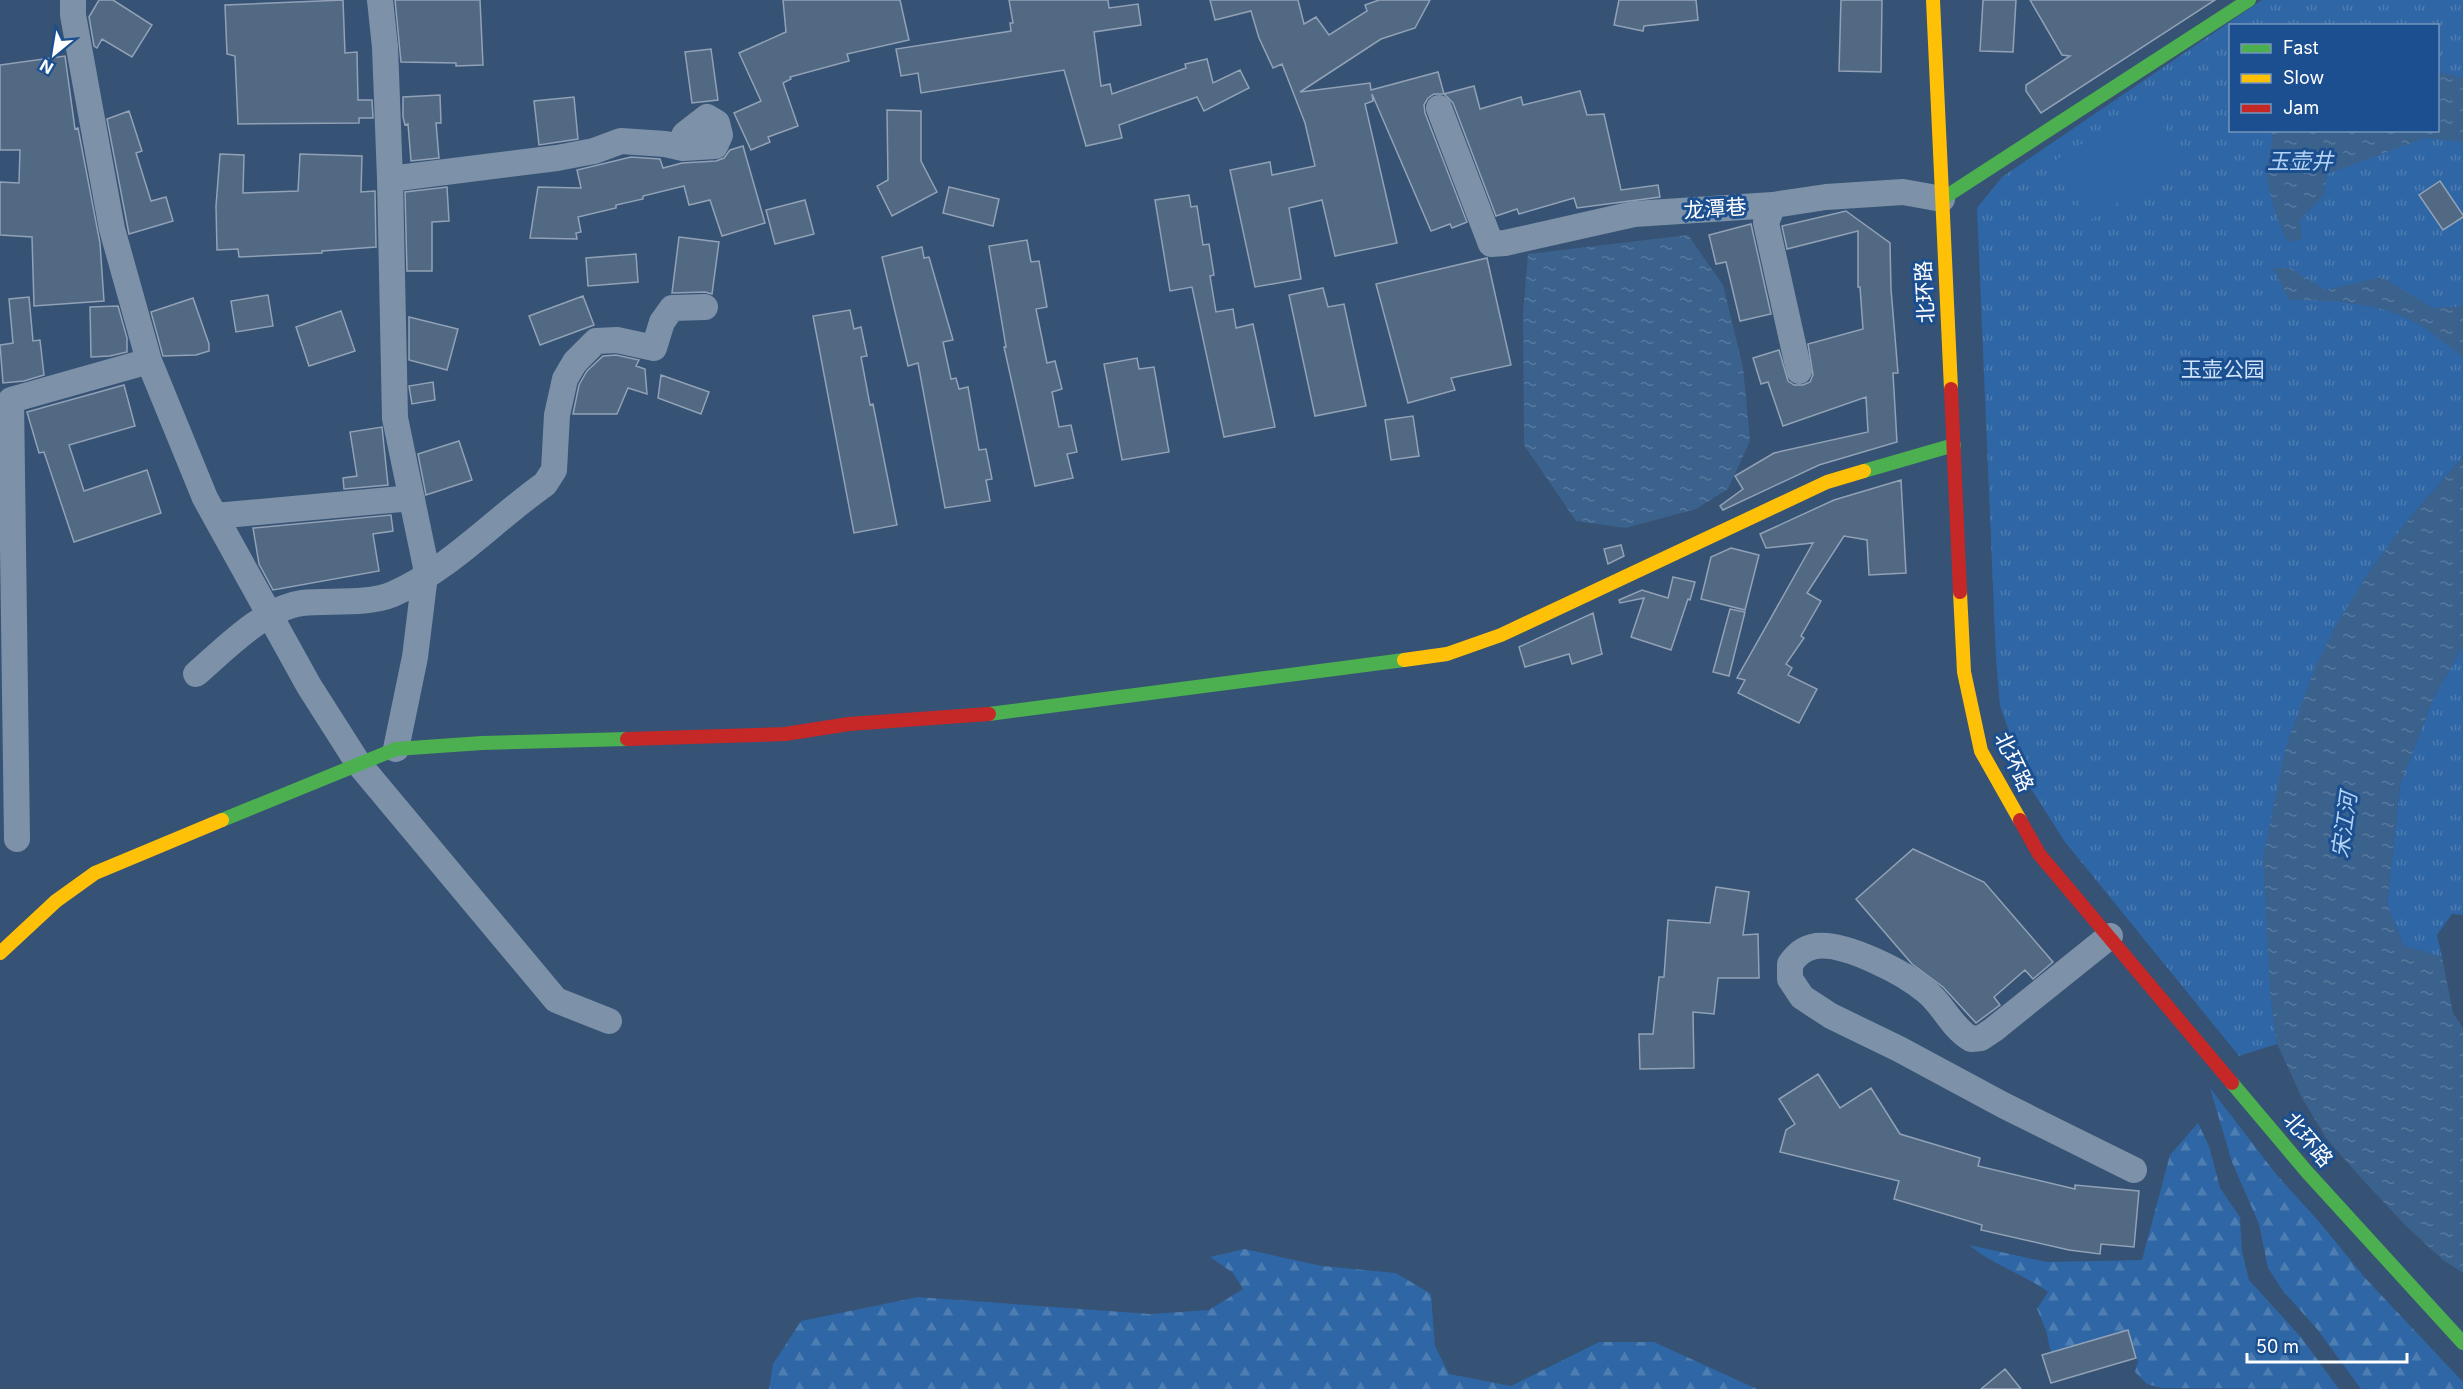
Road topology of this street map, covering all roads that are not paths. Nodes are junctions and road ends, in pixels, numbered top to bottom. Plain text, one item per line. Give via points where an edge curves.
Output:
1 (73, 0) edge
2 (380, 0) edge
3 (1933, 0) edge
4 (2244, 1) edge
5 (1439, 108) dead end
6 (678, 147) dead end
7 (390, 179) junction
8 (1942, 199) junction
9 (1773, 205) junction
10 (705, 307) dead end
11 (149, 362) junction
12 (1799, 371) dead end
13 (1954, 444) junction
14 (412, 498) junction
15 (215, 516) junction
16 (6, 551) edge
17 (425, 576) junction
18 (269, 614) junction
19 (196, 674) dead end
20 (396, 749) junction
21 (358, 763) junction
22 (17, 839) dead end
23 (2110, 936) junction
24 (0, 953) edge
25 (609, 1021) dead end
26 (2134, 1170) dead end
27 (2463, 1343) edge

1 - 11 street via 112,229
2 - 7 street
3 - 8 street, 北环路
4 - 8 street
5 - 9 street, 龙潭巷 via 1491,244 1634,214
6 - 7 street via 621,141 557,158
7 - 14 street via 395,418
8 - 9 street, 龙潭巷 via 1903,192
8 - 13 street, 北环路
9 - 12 street via 1766,223
10 - 17 street via 672,308 662,322 654,348 617,340 596,341 575,362 565,380 557,415 554,470 545,484
11 - 15 street
11 - 16 street via 12,399
13 - 20 street via 1827,482 1501,635 1447,654 973,716 849,724 785,734
13 - 23 street, 北环路 via 1964,672 1981,752 2039,854
14 - 15 street
14 - 17 street
15 - 18 street
16 - 22 street
17 - 18 street via 391,595 300,604
17 - 20 street via 415,657
18 - 19 street
18 - 21 street
20 - 21 street
21 - 24 street via 95,873
21 - 25 street via 556,1000
23 - 26 street via 1993,1030 1971,1040 1961,1034 1944,1009 1914,981 1851,952 1818,946 1804,949 1790,964 1790,979 1802,997 1831,1016
23 - 27 street, 北环路 via 2307,1172

